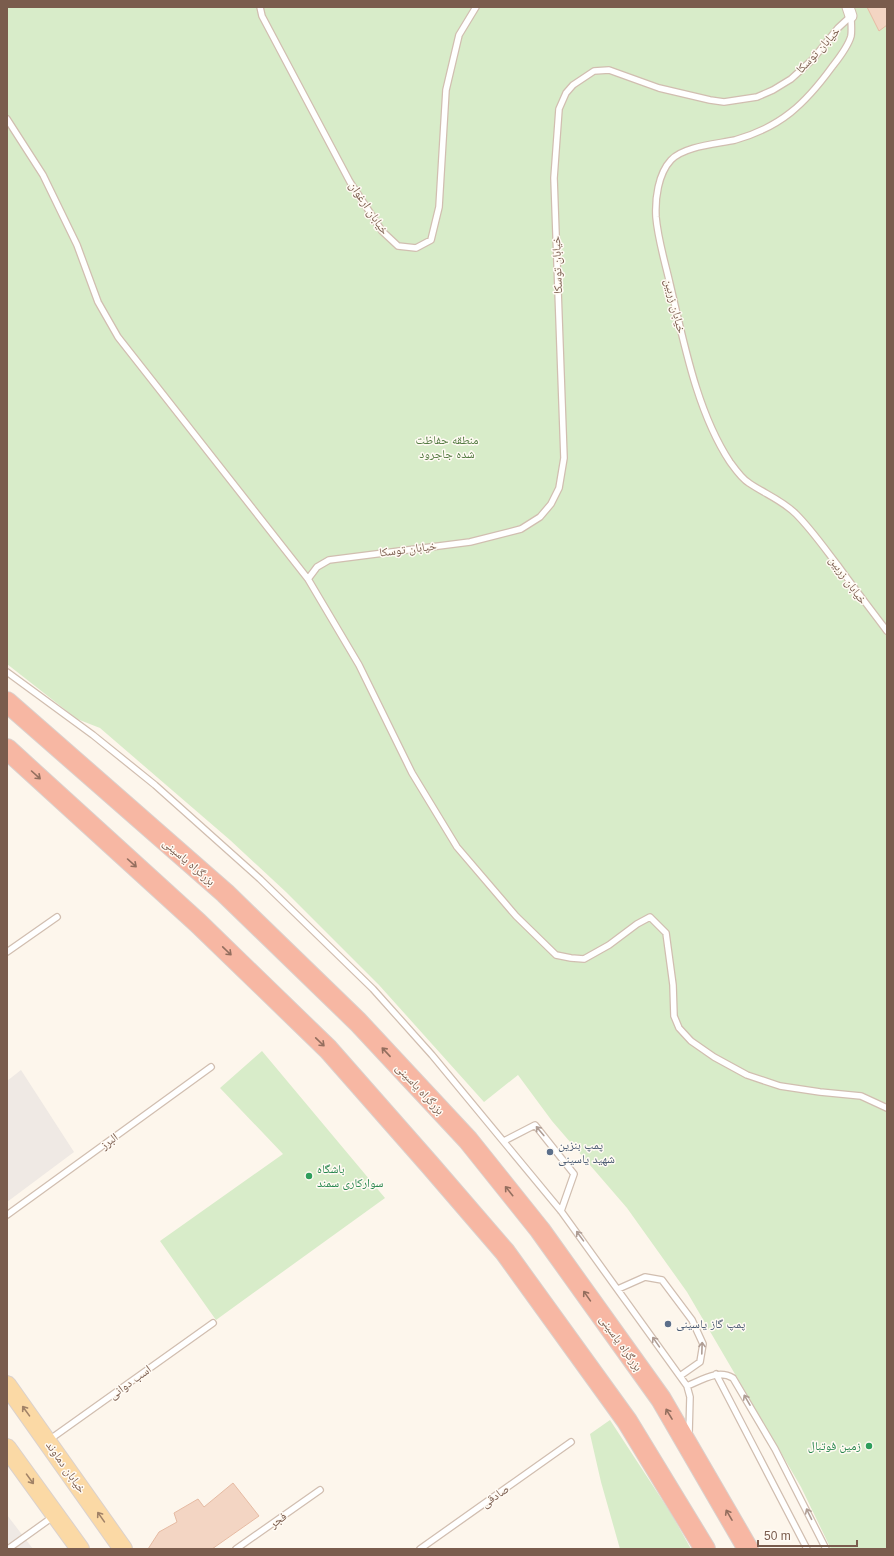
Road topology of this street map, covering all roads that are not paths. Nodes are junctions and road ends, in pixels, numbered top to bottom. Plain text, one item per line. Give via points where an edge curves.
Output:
1 (260, 7) edge
2 (476, 7) edge
3 (850, 11) edge
4 (7, 119) edge
5 (308, 580) junction
6 (887, 631) edge
7 (7, 672) edge
8 (7, 702) edge
9 (7, 749) edge
10 (57, 917) dead end
11 (7, 952) edge
12 (211, 1068) dead end
13 (887, 1108) edge
14 (504, 1141) junction
15 (561, 1211) junction
16 (7, 1215) edge
17 (618, 1289) junction
18 (213, 1323) dead end
19 (716, 1374) junction
20 (680, 1376) junction
21 (7, 1385) edge
22 (687, 1386) junction
23 (48, 1441) junction
24 (571, 1442) dead end
25 (689, 1447) junction
26 (7, 1448) edge
27 (320, 1490) dead end
28 (56, 1515) junction
29 (8, 1549) edge
30 (80, 1549) edge
31 (123, 1549) edge
32 (236, 1549) edge
33 (420, 1549) edge
34 (705, 1549) edge
35 (748, 1549) edge
36 (806, 1549) edge
37 (826, 1549) edge

1 - 2 lane, خیابان ارغوان via 262,16 350,182 382,231 398,246 416,248 431,240 439,207 446,90 459,35
3 - 5 lane, خیابان توسکا via 812,60 791,79 757,97 724,102 710,100 659,88 609,70 594,71 573,85 566,93 559,109 554,178 564,458 556,494 540,517 521,530 470,542 329,560 317,567
3 - 6 lane, خیابان زربین via 851,36 818,87 801,105 780,121 762,130 684,152 673,158 666,166 660,183 656,217 678,317 698,390 718,440 731,464 748,483 780,500 795,512
4 - 5 lane via 43,175 77,245 98,302 118,337
5 - 13 lane via 359,665 412,773 457,847 516,916 556,955 584,959 650,917 666,933 674,1016 679,1028 691,1041 747,1075 780,1086 861,1096
7 - 14 lane via 93,734 260,879 373,989
25 -> 8 highway, بزرگراه یاسینی via 660,1399 540,1230 468,1140 358,1022 225,893
9 -> 34 highway via 198,923 328,1049 430,1165 505,1252 627,1420
10 - 11 lane
12 - 16 lane, البرز
14 - 15 lane
15 -> 14 lane via 574,1174 556,1150 535,1125
17 -> 15 lane
20 -> 17 lane
20 -> 17 lane via 700,1362 703,1344 692,1320 662,1280 645,1277
18 - 23 lane, اسب دوانی
19 - 22 lane
19 - 36 lane
37 -> 19 lane via 778,1455 740,1389 733,1378 726,1374
20 - 22 lane
23 -> 21 main road, خیابان دماوند
22 - 25 lane via 690,1397
31 -> 23 main road, خیابان دماوند
24 - 33 lane, صادقی
35 -> 25 highway, بزرگراه یاسینی
26 -> 28 main road
27 - 32 lane, فجر
28 - 29 lane
28 - 30 main road

